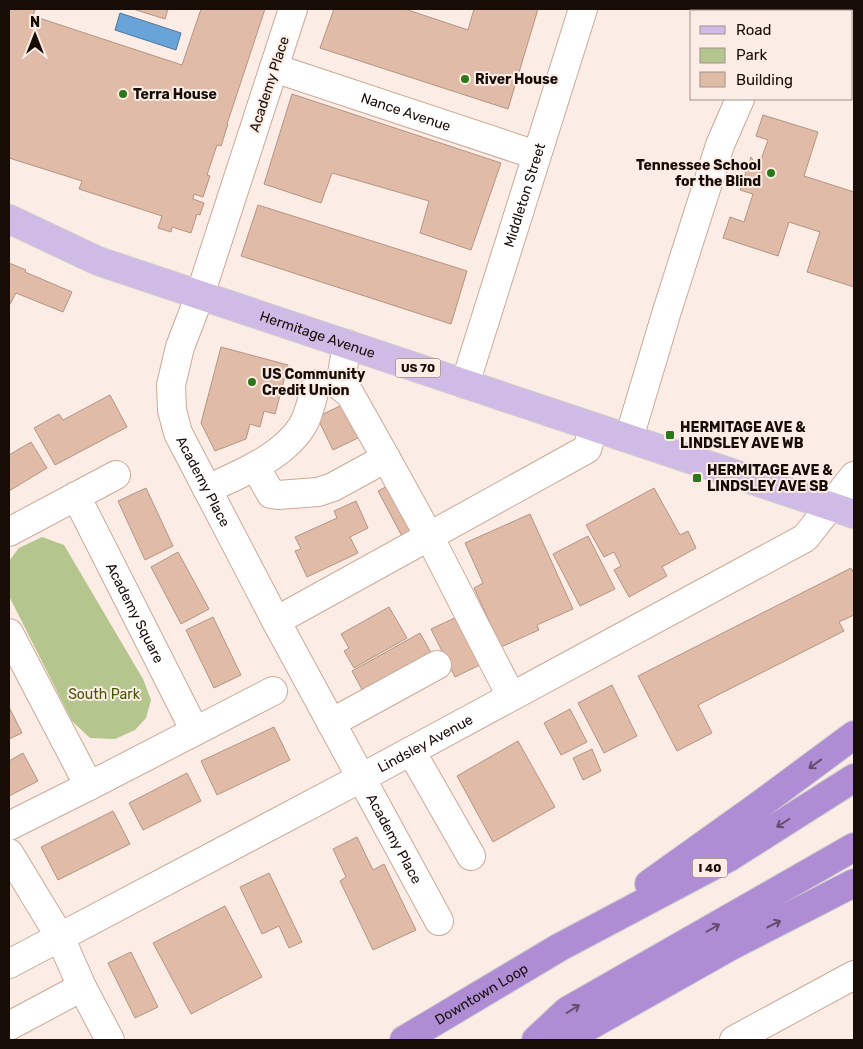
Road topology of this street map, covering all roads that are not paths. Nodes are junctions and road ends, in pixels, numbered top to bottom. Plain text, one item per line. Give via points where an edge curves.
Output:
1 (293, 9) edge
2 (584, 9) edge
3 (274, 68) junction
4 (740, 100) edge
5 (536, 155) junction
6 (9, 219) edge
7 (200, 295) junction
8 (348, 344) junction
9 (316, 384) dead end
10 (465, 384) junction
11 (594, 427) junction
12 (629, 438) junction
13 (386, 458) junction
14 (255, 466) junction
15 (116, 475) dead end
16 (854, 476) edge
17 (207, 489) junction
18 (76, 496) junction
19 (846, 507) edge
20 (9, 532) edge
21 (429, 536) junction
22 (276, 621) junction
23 (9, 633) edge
24 (437, 665) dead end
25 (273, 691) dead end
26 (512, 696) junction
27 (331, 723) junction
28 (195, 731) junction
29 (854, 735) edge
30 (412, 751) junction
31 (361, 778) junction
32 (854, 778) edge
33 (89, 786) junction
34 (9, 826) edge
35 (854, 847) edge
36 (9, 853) edge
37 (471, 856) dead end
38 (854, 883) edge
39 (439, 921) dead end
40 (60, 937) junction
41 (731, 946) junction
42 (560, 947) junction
43 (9, 964) edge
44 (854, 975) edge
45 (82, 987) junction
46 (9, 1026) edge
47 (110, 1040) edge
48 (404, 1040) edge
49 (536, 1040) edge
50 (549, 1040) edge
51 (593, 1040) edge
52 (734, 1040) edge

1 - 3 street, Academy Place
2 - 5 street, Middleton Street
3 - 5 street, Nance Avenue
3 - 7 street, Academy Place
4 - 12 street via 720,145
5 - 10 street, Middleton Street
6 - 7 main road, Hermitage Avenue / US 70 via 98,261
7 - 8 main road, Hermitage Avenue / US 70
7 - 17 street, Academy Place via 180,347 171,386 172,410 178,433
8 - 10 main road, Hermitage Avenue / US 70
8 - 13 street via 340,386 350,394
9 - 14 street via 305,421 293,438
10 - 11 main road, Hermitage Avenue / US 70
11 - 12 main road, Hermitage Avenue / US 70
11 - 21 street via 586,449
12 - 19 main road, Hermitage Avenue / US 70
13 - 14 street via 318,492 278,495 271,494
13 - 21 street
14 - 17 street
15 - 18 street
16 - 19 street, Lindsley Avenue
17 - 22 street, Academy Place
18 - 20 street
18 - 28 street, Academy Square
19 - 26 street, Lindsley Avenue via 805,538
21 - 22 street
21 - 26 street
22 - 27 street, Academy Place
23 - 33 street
24 - 27 street
25 - 28 street
26 - 30 street, Lindsley Avenue
27 - 31 street, Academy Place
28 - 33 street
29 -> 42 highway
30 - 31 street, Lindsley Avenue
30 - 37 street
31 - 39 street, Academy Place
31 - 40 street, Lindsley Avenue
32 -> 42 highway, I 40 via 728,858
33 - 34 street
49 -> 35 highway via 567,1011
36 - 40 street
41 -> 38 highway
40 - 43 street, Lindsley Avenue
40 - 45 street
41 - 50 highway via 577,1033
41 - 51 highway via 691,984
42 - 48 highway, Downtown Loop / I 40
44 - 52 street
45 - 46 street
45 - 47 street

